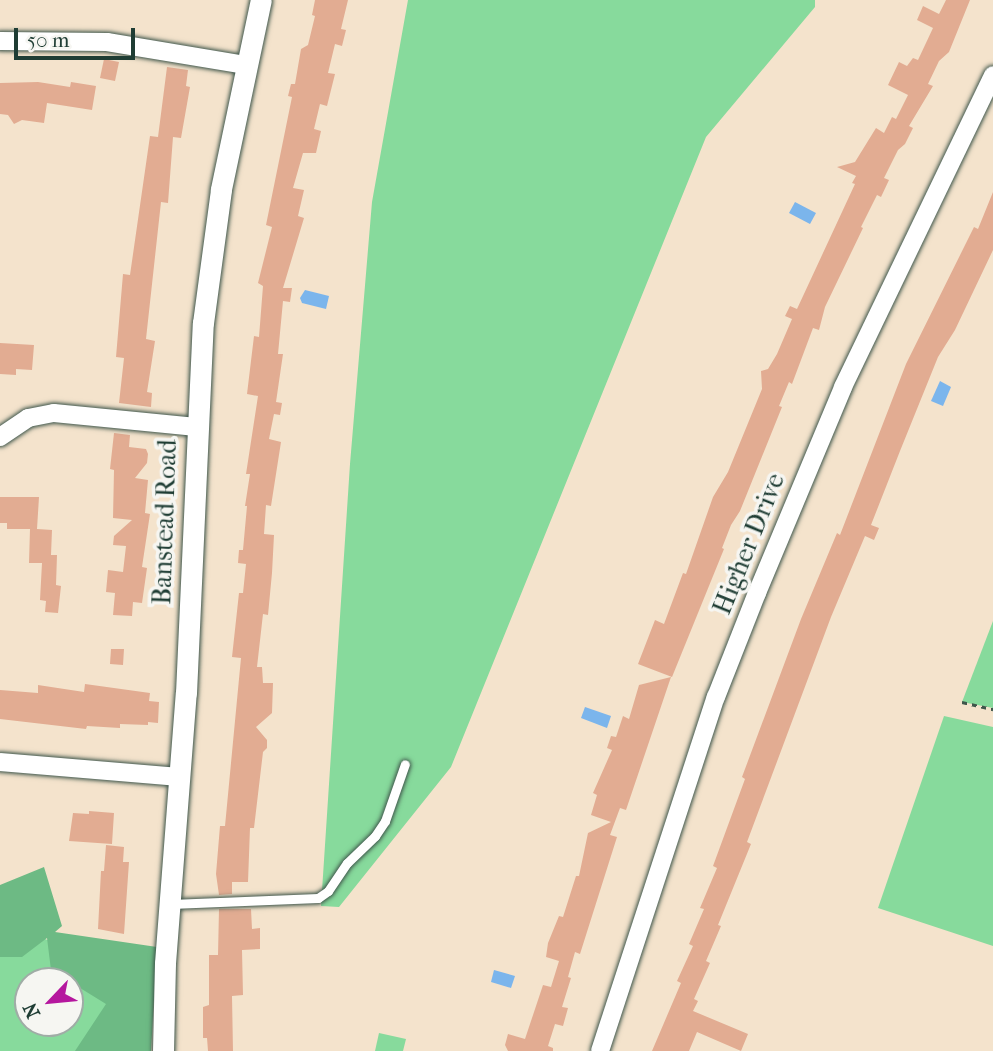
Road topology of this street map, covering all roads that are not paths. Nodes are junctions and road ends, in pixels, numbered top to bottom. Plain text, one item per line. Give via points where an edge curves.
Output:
1 (261, 0) edge
2 (0, 41) edge
3 (246, 65) junction
4 (993, 75) edge
5 (196, 427) junction
6 (0, 437) edge
7 (0, 762) edge
8 (405, 764) dead end
9 (179, 777) junction
10 (169, 904) junction
11 (163, 1051) edge
12 (600, 1051) edge

1 - 3 street, Banstead Road
2 - 3 street via 107,42
3 - 5 street, Banstead Road via 214,238
4 - 12 street, Higher Drive via 843,387 757,593 678,808
5 - 6 street via 54,413 28,418
5 - 9 street, Banstead Road
7 - 9 street
8 - 10 lane via 385,821 318,898
9 - 10 street, Banstead Road
10 - 11 street, Banstead Road

